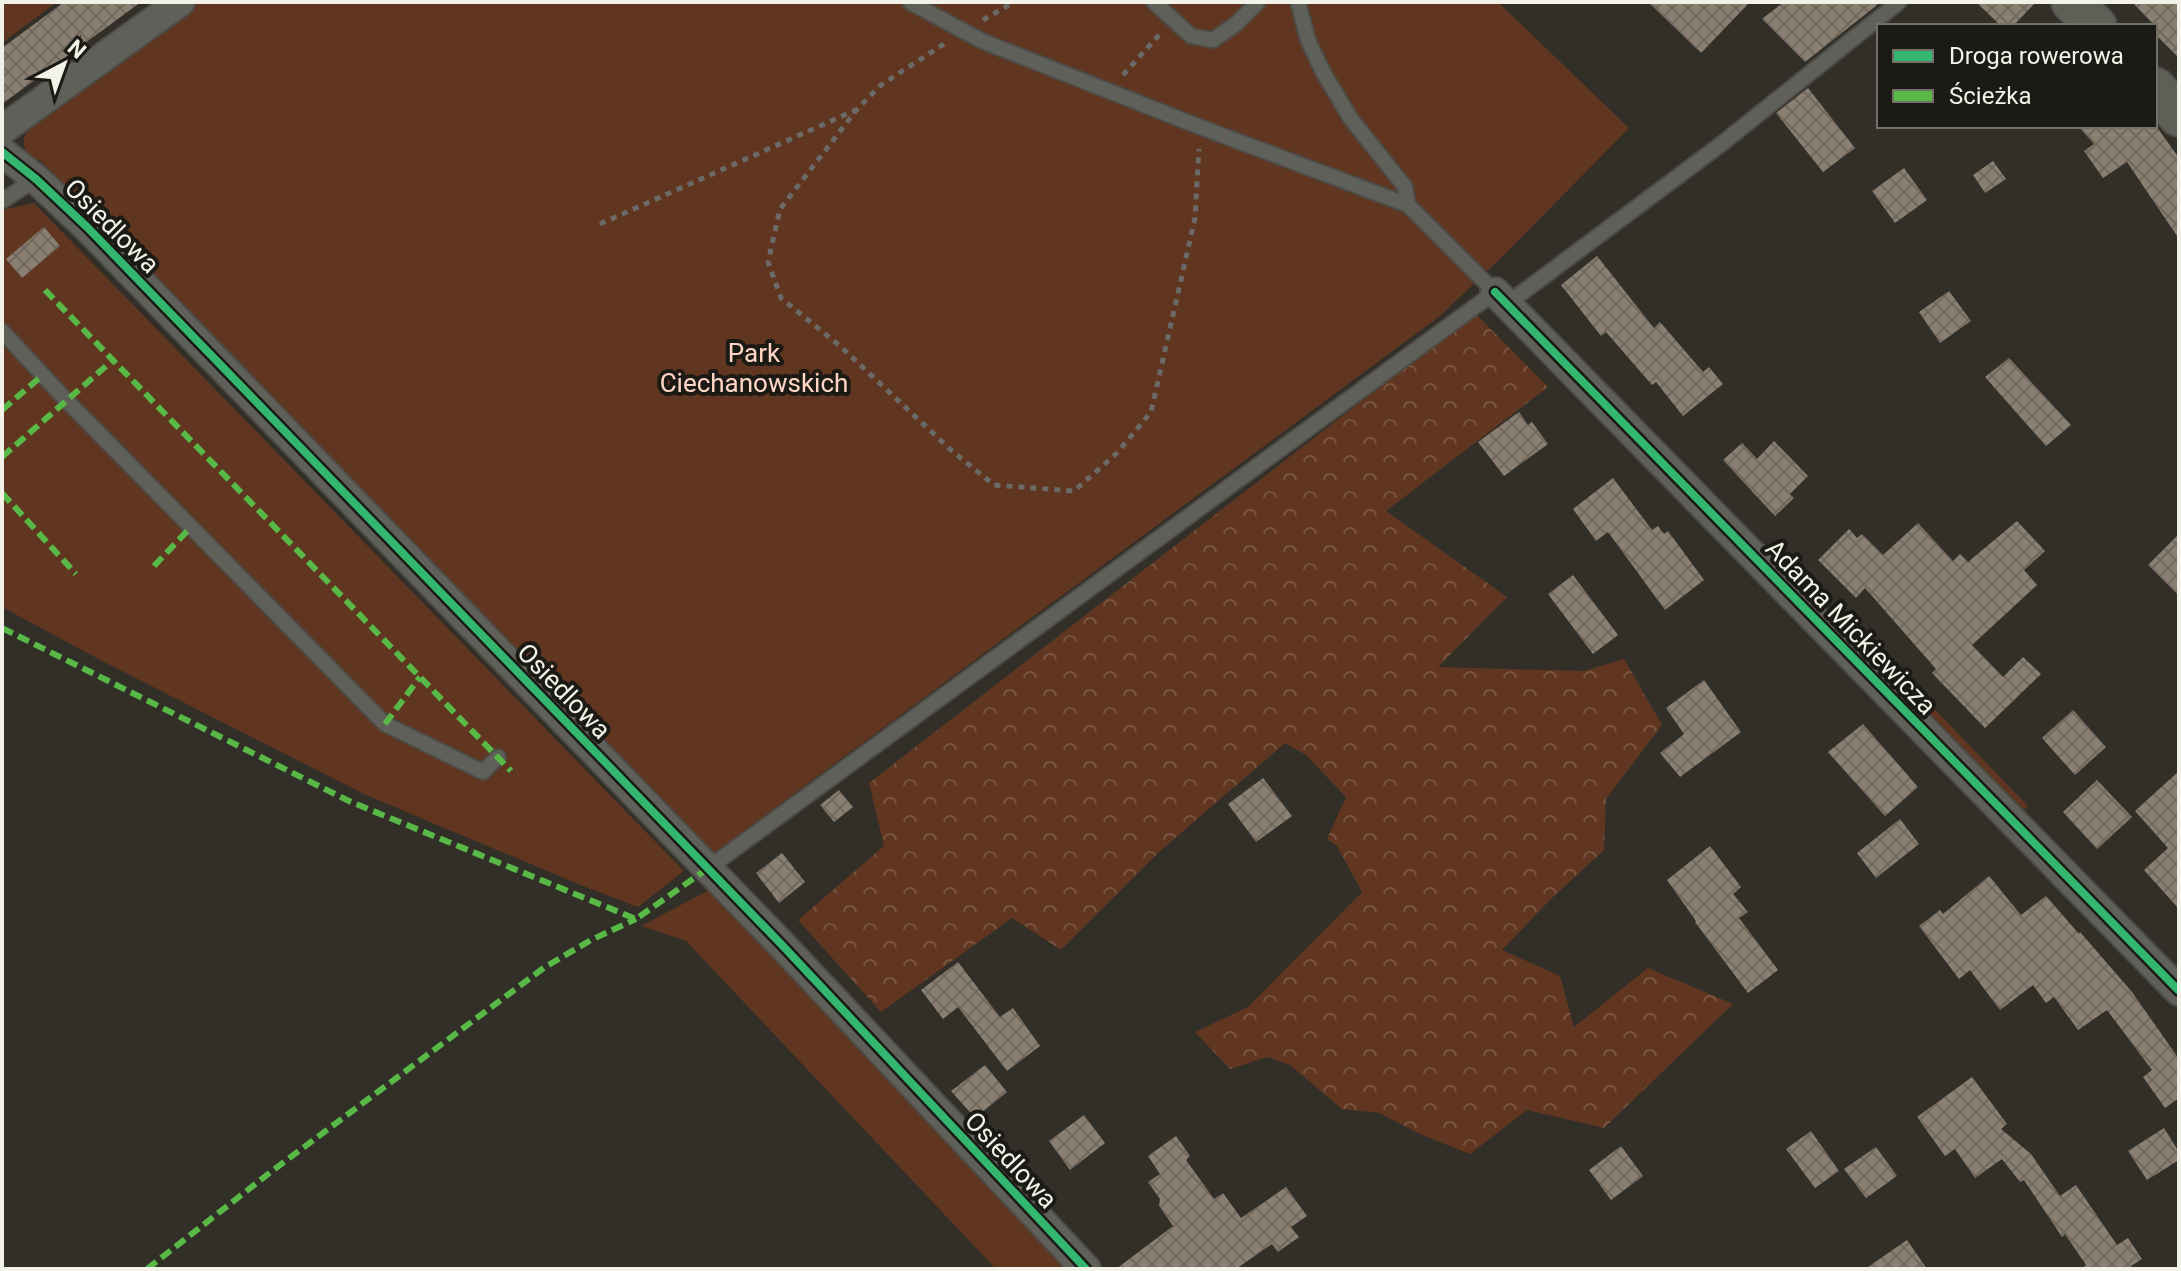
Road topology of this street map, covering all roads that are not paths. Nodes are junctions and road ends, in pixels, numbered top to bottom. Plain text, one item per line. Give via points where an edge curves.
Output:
1 (180, 2) edge
2 (910, 2) edge
3 (1154, 2) edge
4 (1258, 2) edge
5 (1298, 2) edge
6 (1899, 2) edge
7 (2072, 2) edge
8 (2094, 24) edge
9 (2157, 90) edge
10 (2179, 116) edge
11 (2, 130) edge
12 (2, 152) edge
13 (36, 179) junction
14 (2, 201) edge
15 (1408, 205) junction
16 (1501, 298) junction
17 (2, 331) edge
18 (498, 757) dead end
19 (707, 869) junction
20 (2179, 991) edge
21 (1086, 1269) edge

1 - 11 street
2 - 15 lane via 982,41
3 - 4 lane via 1191,36 1213,40
5 - 15 lane via 1323,72 1351,119 1405,187
6 - 16 lane via 1720,145
7 - 8 street
9 - 10 street
12 - 13 street, Osiedlowa
13 - 14 lane
13 - 19 street, Osiedlowa
15 - 16 lane
16 - 19 lane
16 - 20 street, Adama Mickiewicza
17 - 18 lane via 385,724 483,772
19 - 21 street, Osiedlowa

